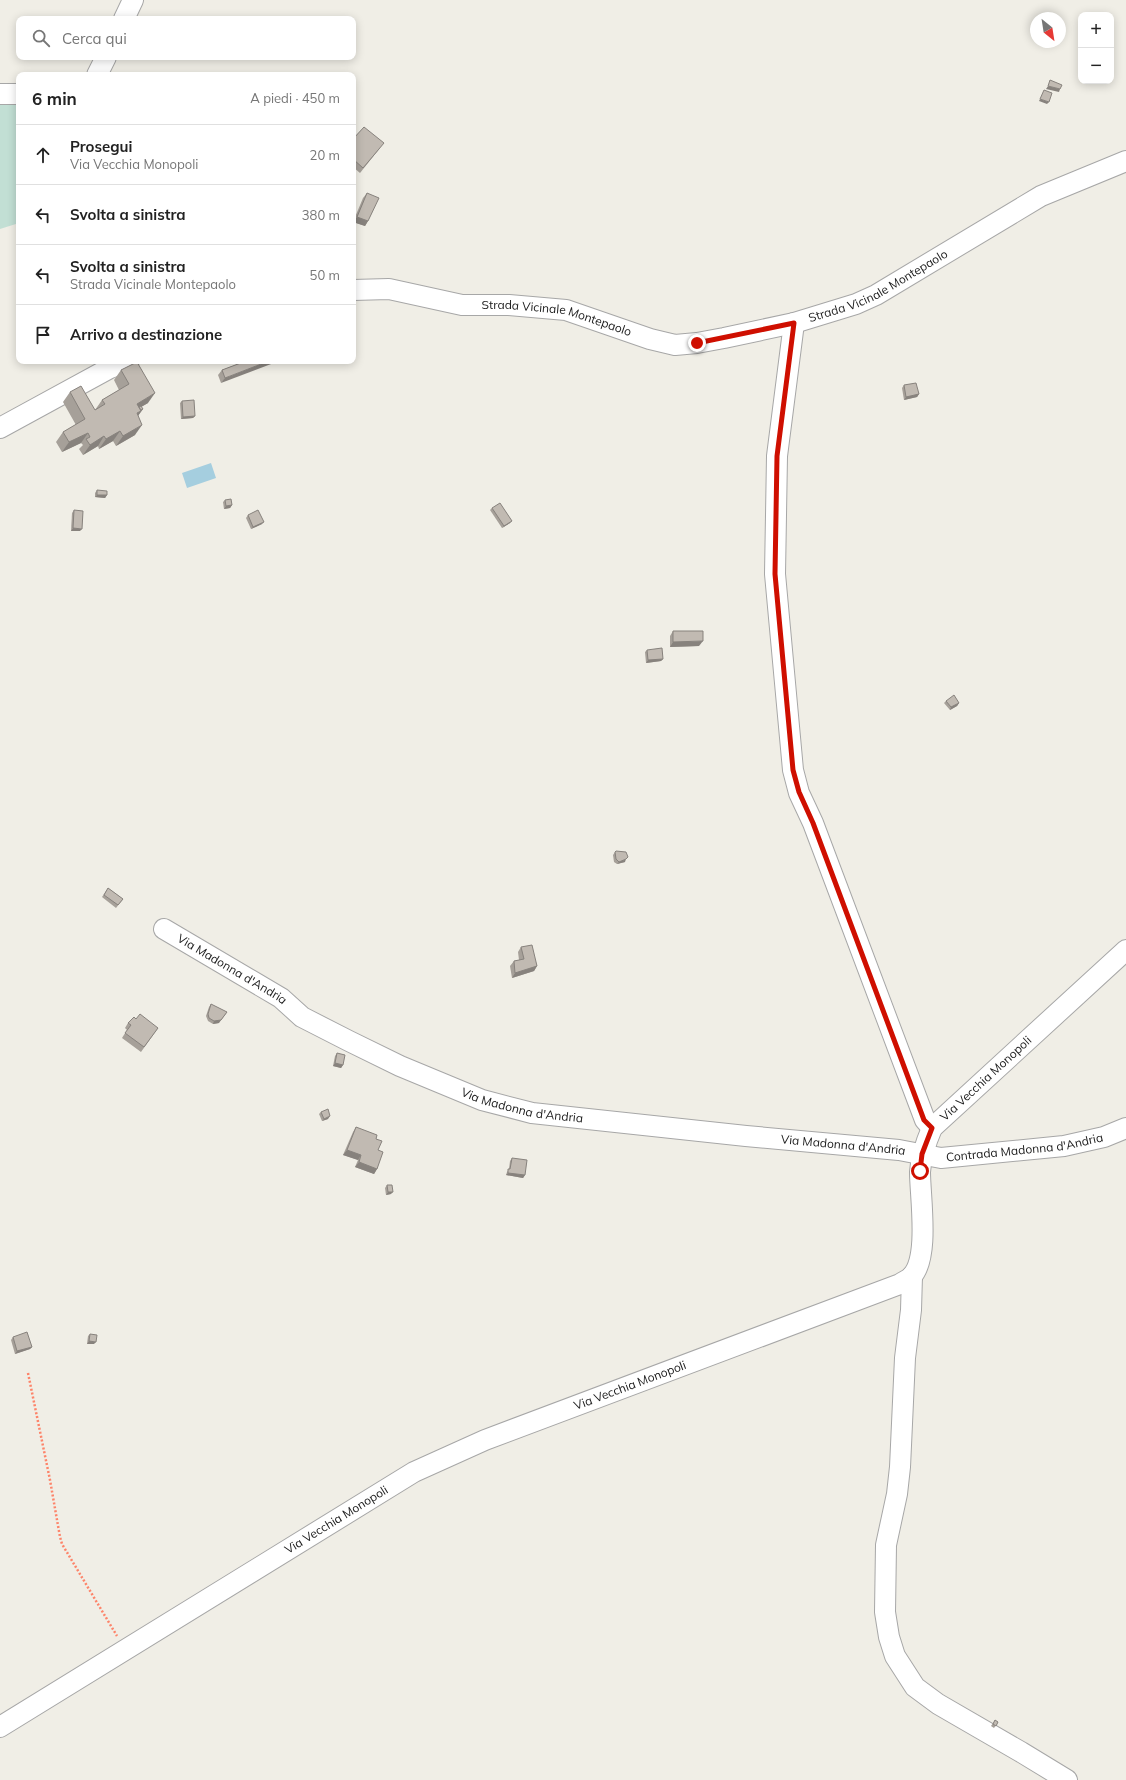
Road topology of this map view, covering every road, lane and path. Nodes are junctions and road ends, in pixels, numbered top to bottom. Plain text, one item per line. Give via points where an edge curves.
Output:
1 (133, 0) edge
2 (125, 16) edge
3 (104, 60) edge
4 (98, 72) edge
5 (0, 94) edge
6 (16, 94) edge
7 (1126, 162) edge
8 (356, 290) edge
9 (794, 323) junction
10 (121, 364) edge
11 (0, 428) edge
12 (164, 929) dead end
13 (1126, 950) edge
14 (932, 1128) junction
15 (1126, 1128) edge
16 (922, 1154) junction
17 (912, 1276) junction
18 (28, 1373) dead end
19 (126, 1650) junction
20 (0, 1727) edge
21 (1067, 1780) edge

1 - 2 street
3 - 4 street
5 - 6 street
7 - 9 street, Strada Vicinale Montepaolo via 1041,196 856,304
8 - 9 street, Strada Vicinale Montepaolo via 389,289 462,305 509,305 566,310 675,345 697,343
9 - 14 street via 777,456 775,574 793,770 799,792 813,823 924,1120
10 - 11 street
12 - 16 street, Via Madonna d'Andria via 281,998 302,1016 400,1066 502,1106 532,1113
13 - 14 street, Via Vecchia Monopoli
14 - 16 street, Via Vecchia Monopoli
15 - 16 street, Contrada Madonna d'Andria via 1104,1137 1064,1146 941,1158
16 - 17 street, Via Vecchia Monopoli via 920,1171 923,1241 919,1262
17 - 19 street, Via Vecchia Monopoli via 900,1284 434,1461 218,1591
17 - 21 street via 900,1468 886,1545 886,1612 889,1637 895,1656 915,1687 938,1704
18 - 19 path via 62,1544
19 - 20 street, Via Vecchia Monopoli

